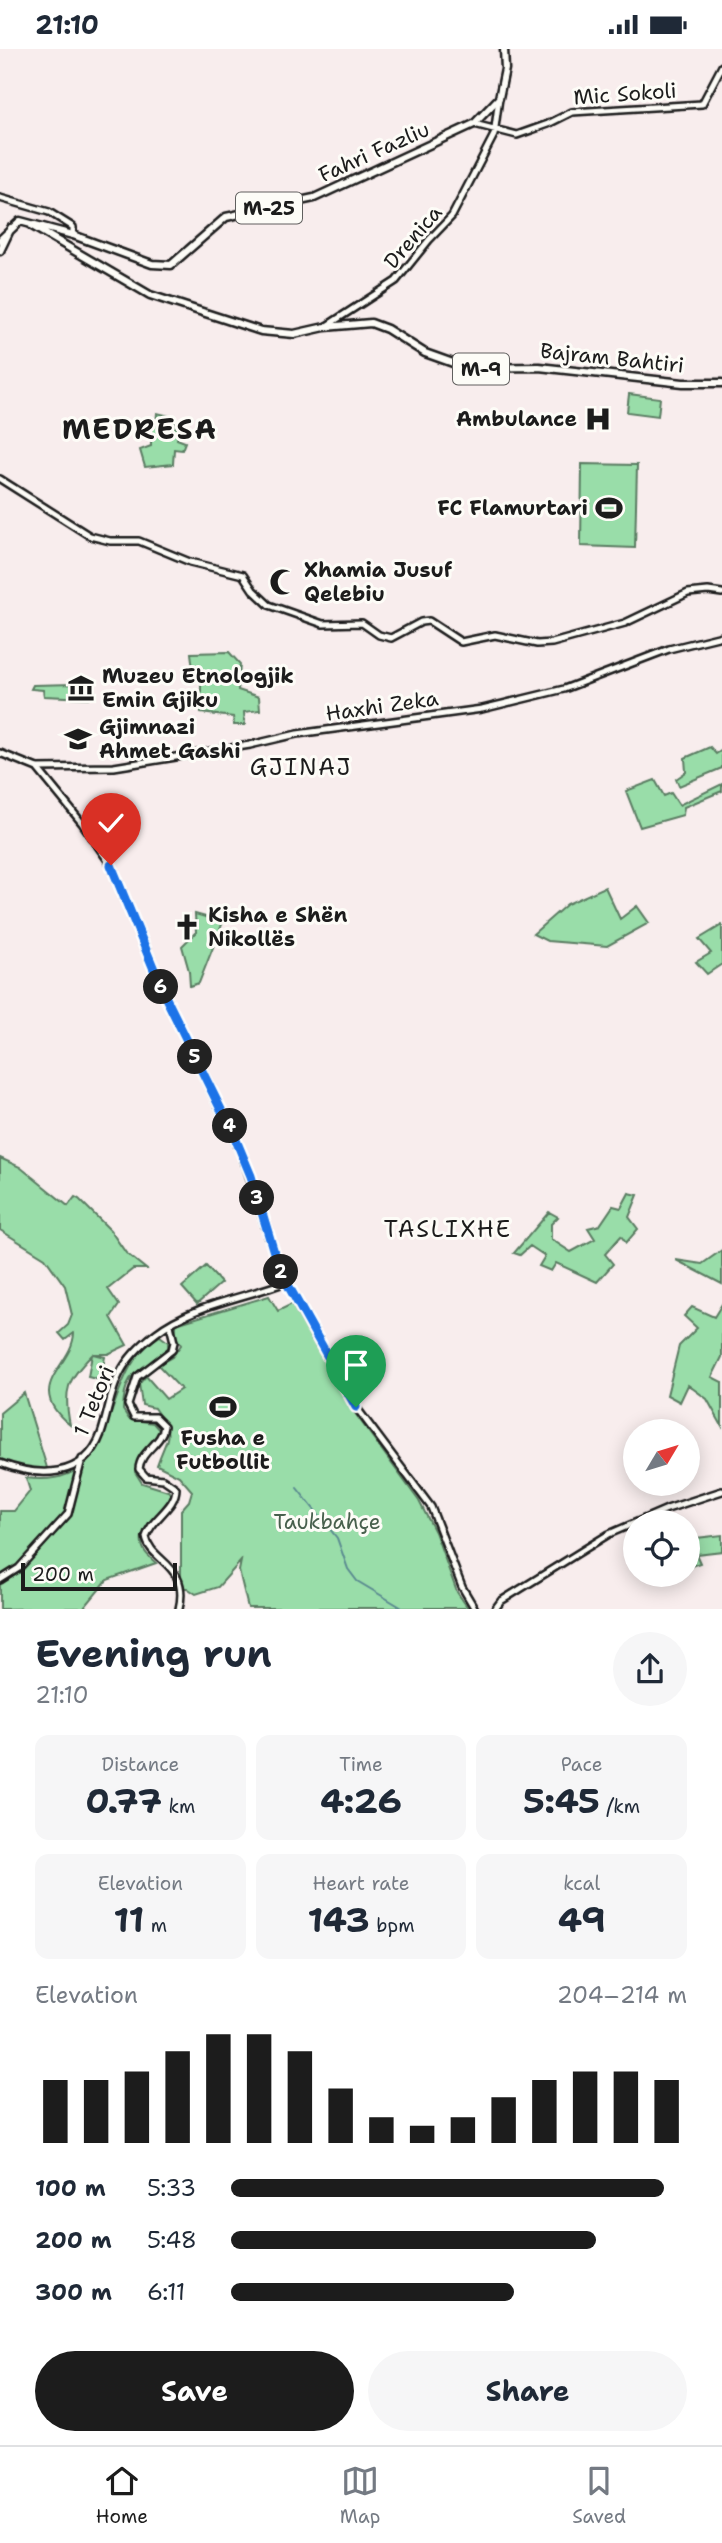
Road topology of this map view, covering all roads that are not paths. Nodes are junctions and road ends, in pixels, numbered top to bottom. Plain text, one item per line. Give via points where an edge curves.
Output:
1 (504, 49) edge
2 (722, 67) edge
3 (499, 98) junction
4 (474, 124) junction
5 (497, 128) junction
6 (0, 198) edge
7 (32, 226) junction
8 (11, 227) junction
9 (73, 235) junction
10 (0, 240) edge
11 (0, 251) edge
12 (325, 327) junction
13 (722, 383) edge
14 (0, 479) edge
15 (722, 593) edge
16 (722, 636) edge
17 (0, 753) edge
18 (37, 768) junction
19 (286, 1282) junction
20 (170, 1325) junction
21 (82, 1459) junction
22 (0, 1462) edge
23 (722, 1491) edge
24 (0, 1580) edge
25 (179, 1608) edge
26 (475, 1608) edge
27 (495, 1608) edge

1 - 3 main road
2 - 5 street, Mic Sokoli via 702,104 572,112 517,135
3 - 4 main road, Fahri Fazliu / M-25
3 - 5 street, Drenica
4 - 5 street, Mic Sokoli
4 - 9 main road, Fahri Fazliu / M-25 via 314,198 226,217 172,265 152,264
5 - 12 street, Drenica via 457,209 403,274
6 - 9 street via 57,216 73,227
7 - 8 main road, Fahri Fazliu / M-9 via 18,221
7 - 9 main road, Fahri Fazliu / M-25
7 - 12 main road, Bajram Bahtiri / M-9 via 150,295 197,312 270,333 294,334
8 - 10 main road
8 - 11 main road
12 - 13 main road, Bajram Bahtiri / M-9 via 371,323 425,353 467,368 539,367
14 - 15 street via 97,538 139,541 190,562 243,575 269,605 330,626 362,623 385,638 429,621 461,642 502,635 545,644 625,623 688,593
16 - 18 street, Haxhi Zeka via 669,649 564,689 482,709 297,734 135,764
17 - 18 street
18 - 19 street via 111,865 165,996 236,1140
19 - 20 street, 1 Tetori
19 - 26 street via 356,1407 431,1507 462,1587
20 - 21 street, 1 Tetori via 144,1344 120,1371 100,1436
20 - 25 street via 172,1350 137,1377 128,1405 134,1416 155,1417 164,1426 162,1436 140,1460 139,1469 146,1477 163,1479 176,1488 174,1500 146,1537 149,1548 174,1570 181,1595
21 - 22 street, 1 Tetori via 65,1469 44,1473 24,1472
21 - 24 street via 68,1514 19,1568
23 - 27 street via 605,1535

